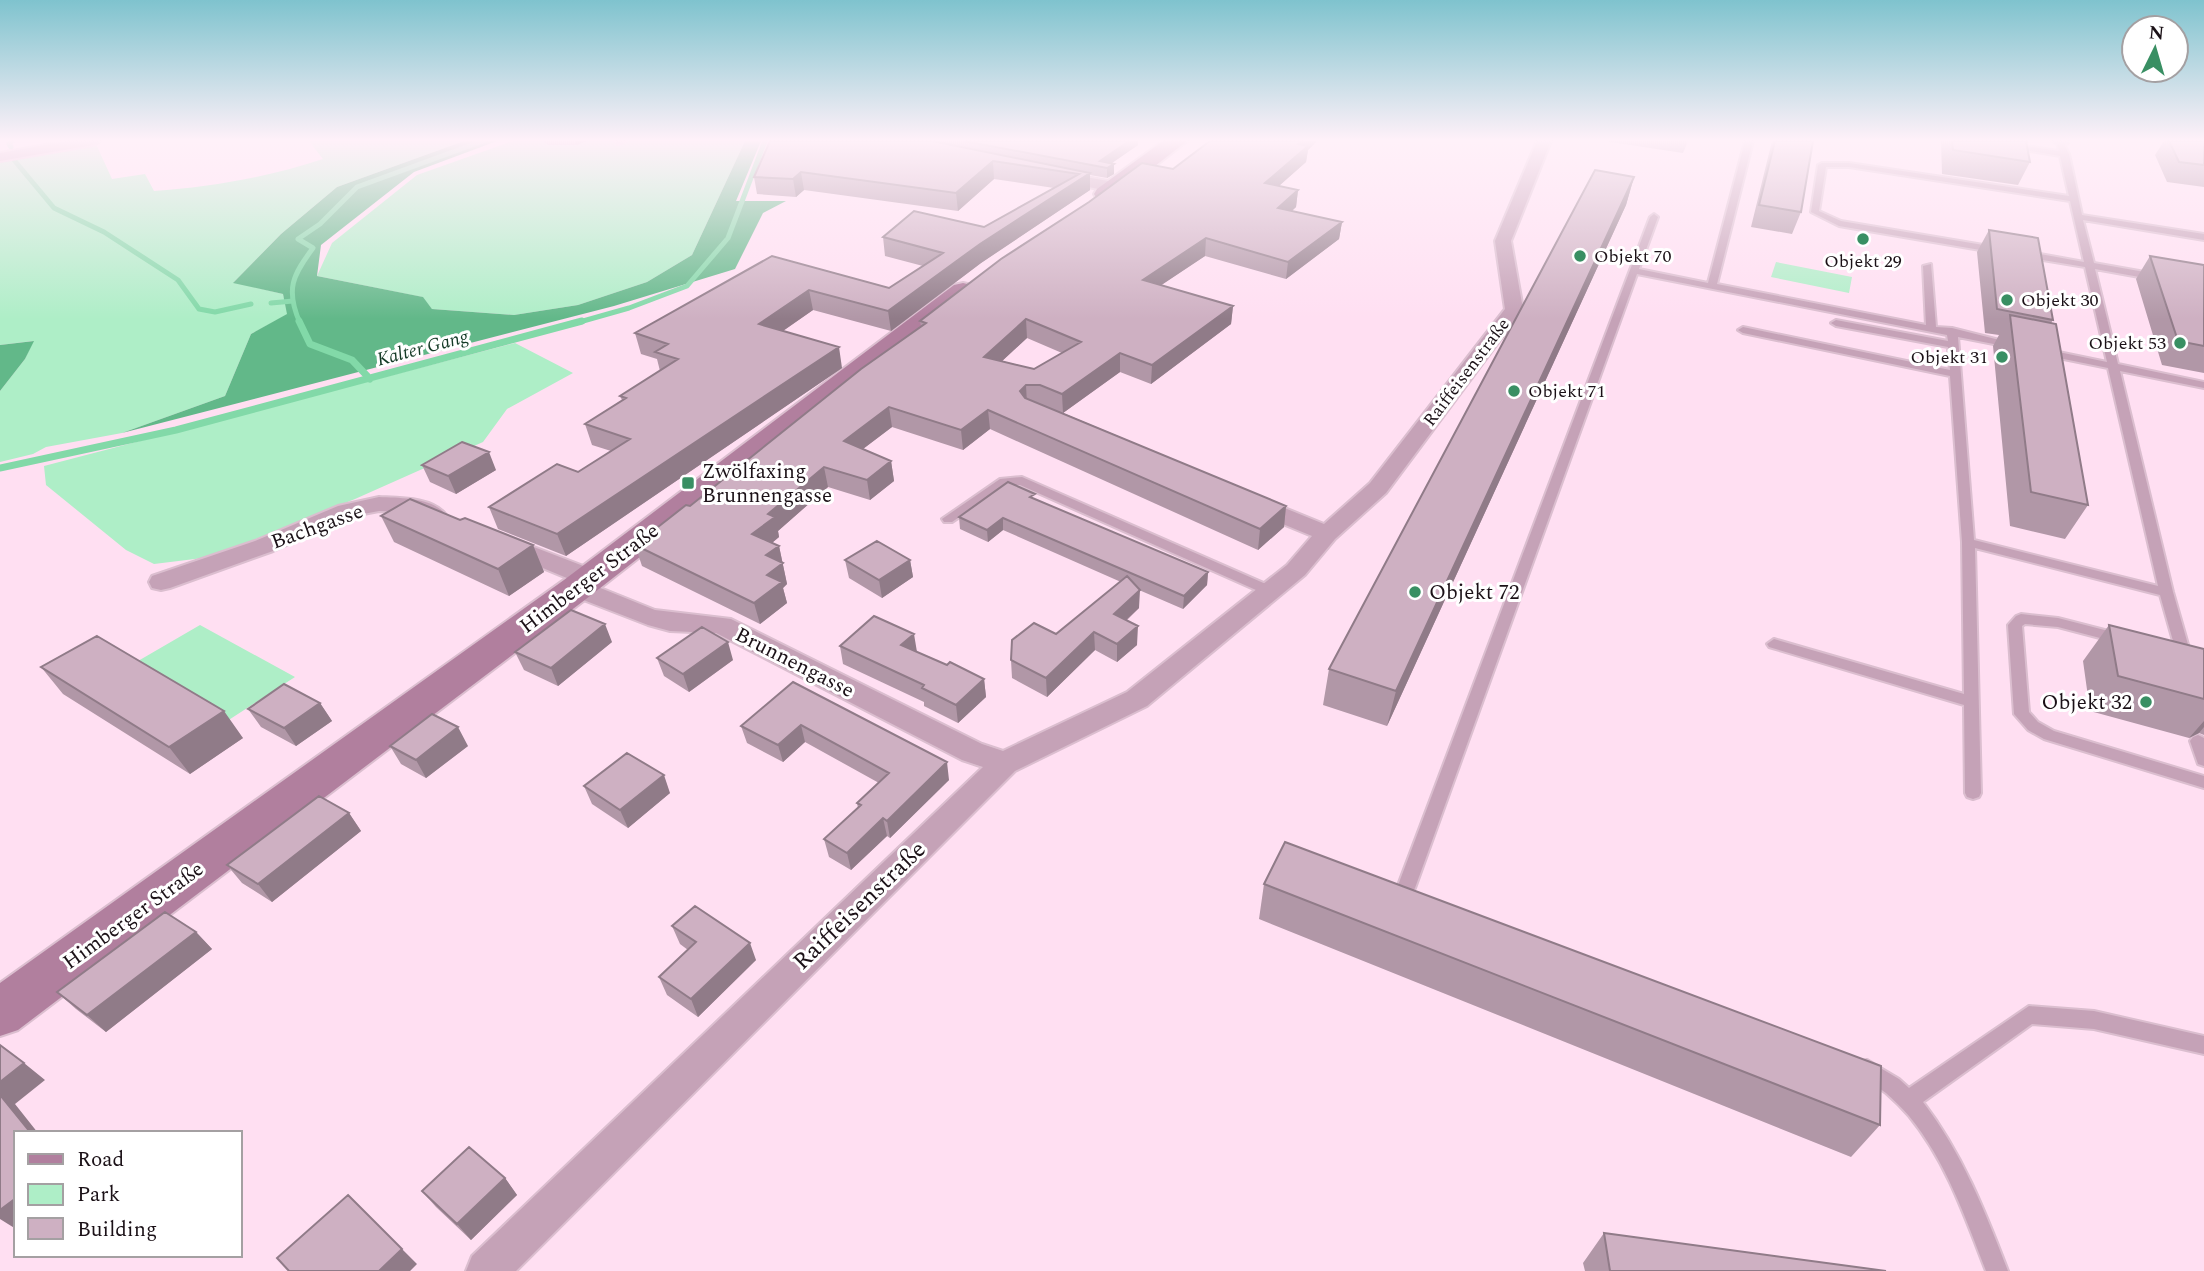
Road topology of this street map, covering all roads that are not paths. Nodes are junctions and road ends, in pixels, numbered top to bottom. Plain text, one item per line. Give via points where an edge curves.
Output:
1 (1096, 200) edge
2 (1520, 200) edge
3 (1734, 200) edge
4 (1817, 200) edge
5 (2073, 200) edge
6 (1080, 212) edge
7 (1654, 217) dead end
8 (2078, 217) junction
9 (2204, 237) edge
10 (1928, 266) dead end
11 (2090, 266) junction
12 (992, 270) edge
13 (1634, 271) junction
14 (2170, 279) edge
15 (1712, 286) junction
16 (1836, 323) dead end
17 (1931, 327) junction
18 (1743, 330) dead end
19 (1952, 338) junction
20 (2019, 346) edge
21 (2032, 349) edge
22 (2113, 366) junction
23 (1955, 374) junction
24 (2204, 385) edge
25 (1230, 493) edge
26 (948, 519) dead end
27 (459, 525) edge
28 (1327, 534) junction
29 (484, 535) edge
30 (1968, 542) junction
31 (161, 582) dead end
32 (583, 583) junction
33 (1270, 591) junction
34 (2166, 592) junction
35 (2133, 642) edge
36 (1774, 644) dead end
37 (2179, 655) junction
38 (2204, 662) edge
39 (2187, 677) edge
40 (1972, 702) junction
41 (2198, 741) dead end
42 (2204, 760) edge
43 (1005, 764) junction
44 (2204, 782) edge
45 (1973, 793) dead end
46 (1406, 888) edge
47 (0, 1013) edge
48 (2204, 1045) edge
49 (1853, 1063) edge
50 (1907, 1101) junction
51 (487, 1271) edge
52 (1997, 1271) edge

1 - 6 main road
2 - 28 street, Raiffeisenstraße via 1503,242 1514,309 1378,488
3 - 15 lane
4 - 11 lane via 1815,212 1839,223
5 - 8 lane
7 - 13 lane
8 - 9 lane
8 - 11 lane
10 - 17 lane
11 - 14 lane
11 - 22 lane
12 - 32 main road, Himberger Straße
13 - 15 lane
13 - 46 lane
15 - 17 lane
16 - 19 lane
17 - 19 lane
18 - 23 lane
19 - 20 lane
19 - 23 lane
21 - 22 lane
22 - 24 lane
22 - 34 lane
23 - 30 lane
25 - 28 street
26 - 33 lane via 1004,482 1022,481
27 - 31 street, Bachgasse via 409,505 346,511
28 - 33 street, Raiffeisenstraße via 1296,570
29 - 32 street
30 - 34 lane
30 - 40 lane
32 - 43 street, Brunnengasse via 648,617 722,625 972,752
32 - 47 main road, Himberger Straße
33 - 43 street, Raiffeisenstraße via 1137,699
34 - 37 lane
35 - 44 lane via 2068,624 2021,620 2015,625 2022,714 2049,735
36 - 40 lane
37 - 38 lane
37 - 39 lane
40 - 45 lane
41 - 42 lane
43 - 51 street, Raiffeisenstraße
48 - 50 lane via 2094,1020 2029,1015
49 - 50 lane via 1875,1073
50 - 52 lane via 1941,1141

